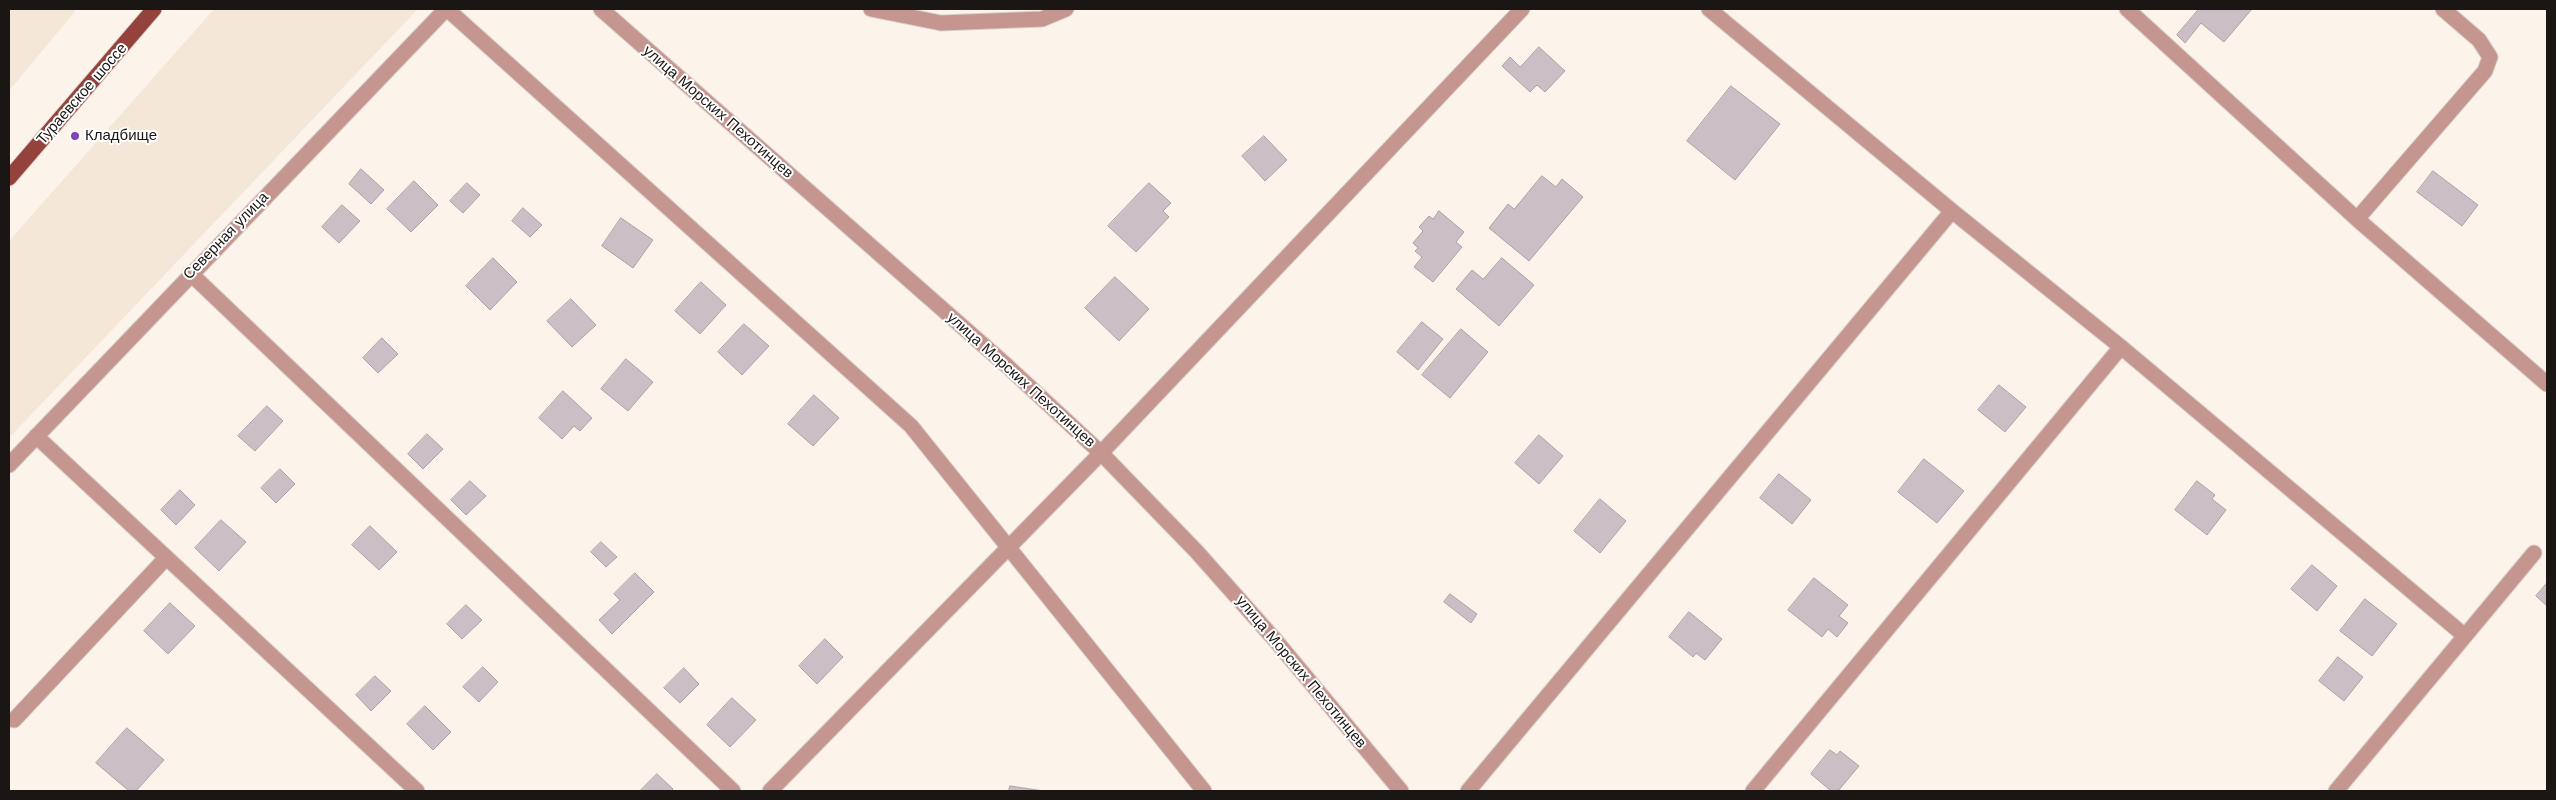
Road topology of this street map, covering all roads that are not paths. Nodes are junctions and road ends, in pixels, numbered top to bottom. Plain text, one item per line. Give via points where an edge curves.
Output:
1 (154, 9) edge
2 (446, 9) edge
3 (601, 9) edge
4 (871, 9) edge
5 (1066, 9) edge
6 (1522, 9) edge
7 (1709, 9) edge
8 (2127, 9) edge
9 (2443, 9) edge
10 (9, 178) edge
11 (1952, 211) junction
12 (2357, 219) junction
13 (190, 273) junction
14 (2121, 347) junction
15 (2547, 384) edge
16 (36, 436) junction
17 (1102, 453) junction
18 (9, 465) edge
19 (1007, 547) junction
20 (2534, 553) dead end
21 (166, 558) junction
22 (2465, 636) junction
23 (14, 720) dead end
24 (408, 788) edge
25 (732, 791) edge
26 (770, 791) edge
27 (1204, 791) edge
28 (1401, 791) edge
29 (1468, 791) edge
30 (1753, 791) edge
31 (2336, 791) edge

1 - 10 main road, Тураевское шоссе
2 - 13 street, Северная улица
2 - 19 street via 911,426
3 - 17 street, улица Морских Пехотинцев
4 - 5 street via 941,23 1042,19
6 - 17 street
7 - 11 street
8 - 12 street
9 - 12 street via 2479,40 2490,57 2485,71
11 - 14 street
11 - 29 street
12 - 15 street
13 - 16 street, Северная улица
13 - 25 street
14 - 22 street
14 - 30 street
16 - 18 street, Северная улица
16 - 21 street
17 - 19 street
17 - 28 street, улица Морских Пехотинцев via 1198,552
19 - 26 street
19 - 27 street
20 - 22 street
21 - 23 street
21 - 24 street
22 - 31 street

